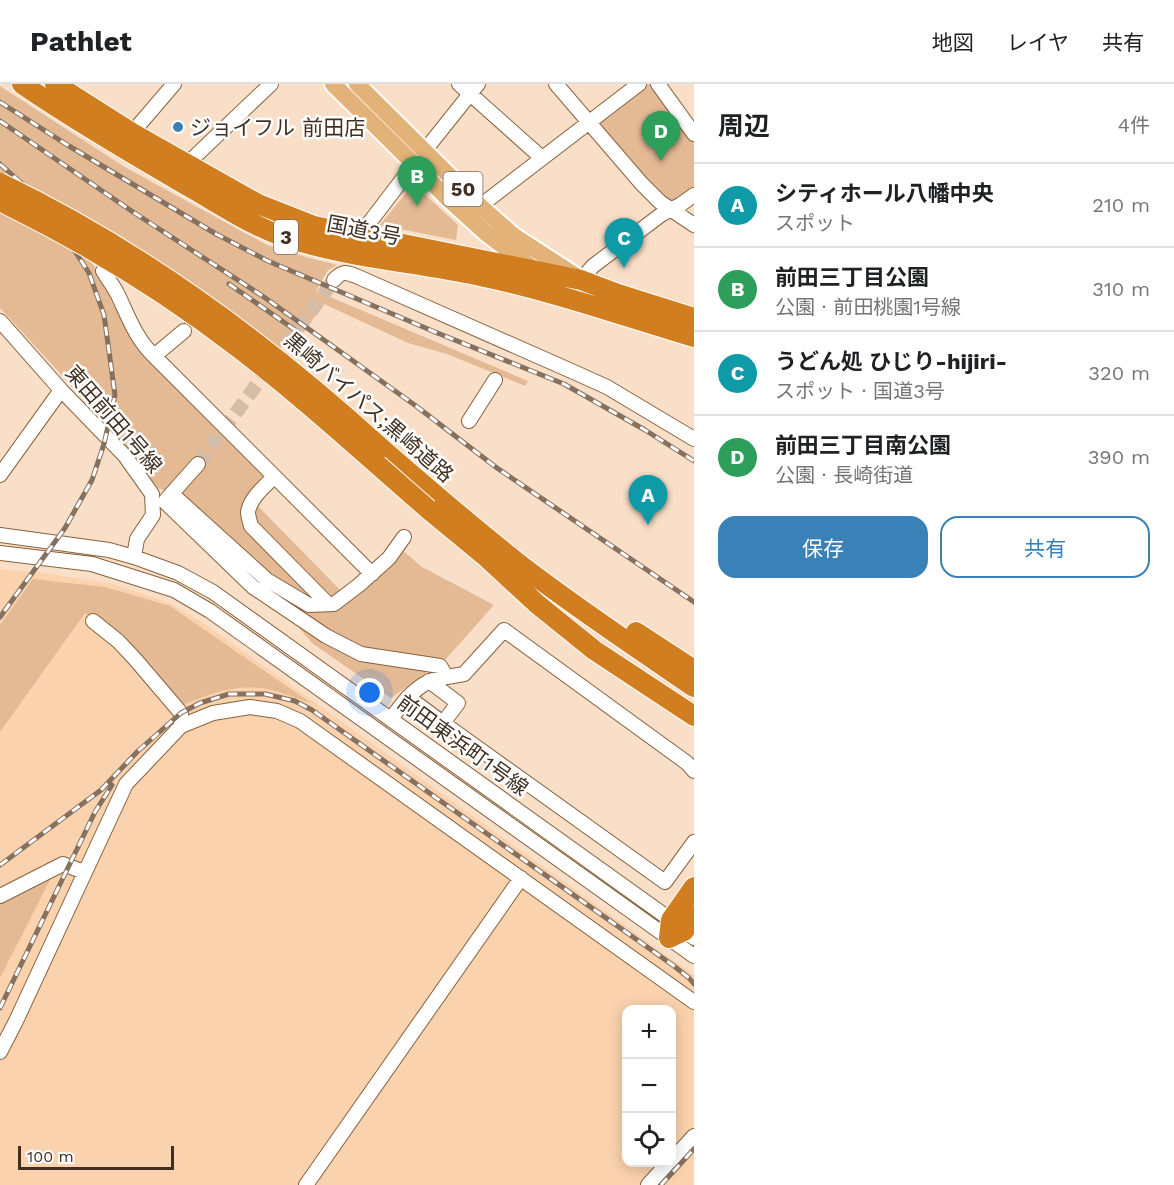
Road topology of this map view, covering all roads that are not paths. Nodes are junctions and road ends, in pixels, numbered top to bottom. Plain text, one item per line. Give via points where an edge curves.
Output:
1 (22, 84) edge
2 (55, 84) edge
3 (174, 84) edge
4 (271, 84) edge
5 (333, 84) edge
6 (357, 84) edge
7 (459, 84) edge
8 (556, 84) edge
9 (639, 84) edge
10 (658, 84) edge
11 (474, 89) edge
12 (589, 122) junction
13 (132, 133) junction
14 (694, 134) edge
15 (420, 158) junction
16 (542, 158) junction
17 (187, 164) junction
18 (0, 183) edge
19 (694, 195) edge
20 (0, 201) edge
21 (480, 206) junction
22 (671, 210) junction
23 (694, 225) edge
24 (360, 235) junction
25 (536, 270) junction
26 (103, 271) dead end
27 (334, 280) dead end
28 (581, 280) junction
29 (583, 302) junction
30 (694, 318) edge
31 (0, 321) edge
32 (184, 331) dead end
33 (694, 337) edge
34 (154, 356) junction
35 (495, 380) dead end
36 (61, 390) junction
37 (469, 421) dead end
38 (694, 439) edge
39 (198, 464) tunnel mouth
40 (0, 476) edge
41 (274, 477) junction
42 (169, 498) junction
43 (435, 505) junction
44 (153, 515) junction
45 (0, 535) edge
46 (404, 537) dead end
47 (0, 553) edge
48 (134, 557) junction
49 (372, 574) junction
50 (328, 604) junction
51 (93, 621) dead end
52 (692, 668) edge
53 (447, 676) junction
54 (429, 681) junction
55 (694, 687) edge
56 (408, 697) junction
57 (694, 703) edge
58 (694, 716) edge
59 (391, 719) junction
60 (443, 723) junction
61 (181, 726) junction
62 (694, 771) edge
63 (694, 842) edge
64 (84, 872) junction
65 (521, 879) junction
66 (694, 887) edge
67 (0, 896) edge
68 (682, 929) edge
69 (694, 956) edge
70 (694, 1002) edge
71 (0, 1052) edge
72 (694, 1136) edge
73 (676, 1155) edge
74 (664, 1167) edge
75 (306, 1185) edge
76 (648, 1185) edge

1 - 29 highway, 国道3号 / 3 via 135,155 282,236 325,249 481,276
2 - 13 highway, 国道3号 / 3
3 - 13 street
4 - 17 street
5 - 15 main road, 50
6 - 15 main road, 50
7 - 11 street
8 - 12 street
9 - 12 street
10 - 14 street
11 - 15 street
11 - 16 street
12 - 16 street
12 - 22 street via 641,183
13 - 17 highway, 国道3号 / 3
15 - 21 main road, 50
15 - 24 street
15 - 25 main road, 50 via 445,196
16 - 21 street
17 - 24 highway, 国道3号 / 3 via 265,208 314,226
18 - 43 highway, 黒崎バイパス;黒崎道路, bridge via 114,244 200,301 338,409
19 - 22 street
20 - 43 highway, 黒崎バイパス;黒崎道路, bridge via 70,237 193,314
21 - 28 main road, 50 via 514,236
22 - 23 street
22 - 28 street via 593,266
24 - 25 highway, 国道3号 / 3
25 - 28 highway, 国道3号 / 3
25 - 29 main road, 50
26 - 34 street via 145,347
27 - 38 street via 339,274 356,276 607,387
28 - 30 highway, 国道3号 / 3
29 - 33 highway, 国道3号 / 3
31 - 36 street, 東田前田1号線
32 - 34 street
34 - 41 street
35 - 37 street
36 - 40 street
36 - 44 street, 東田前田1号線 via 124,456 152,494
39 - 42 street
41 - 49 street
41 - 50 street via 252,503 248,513 252,526
42 - 44 street
42 - 50 street via 267,580 309,605
42 - 53 street via 253,587 326,636 360,654 440,666
43 - 52 highway
43 - 55 highway, 黒崎バイパス;黒崎道路
43 - 57 highway, 黒崎バイパス;黒崎道路 via 584,627
43 - 58 highway via 537,604 594,650
44 - 48 street via 137,539
45 - 48 street, 前田東浜町1号線
46 - 49 street
47 - 68 street, 前田東浜町1号線 via 92,564 174,590
48 - 59 street, 前田東浜町1号線 via 178,573 213,592
49 - 50 street via 334,604
51 - 61 street via 135,659 180,713
53 - 54 street
53 - 62 street via 464,674 504,630
54 - 56 street
54 - 60 street via 458,703
56 - 59 street
56 - 60 street
59 - 68 street, 前田東浜町1号線
60 - 63 street via 665,882
61 - 64 street via 126,784
61 - 65 street via 213,713 250,707 277,711 300,721
64 - 67 street via 63,864
64 - 71 street
65 - 70 street
65 - 75 street
66 - 68 highway
68 - 69 street, 前田東浜町1号線
72 - 73 street
74 - 76 street

